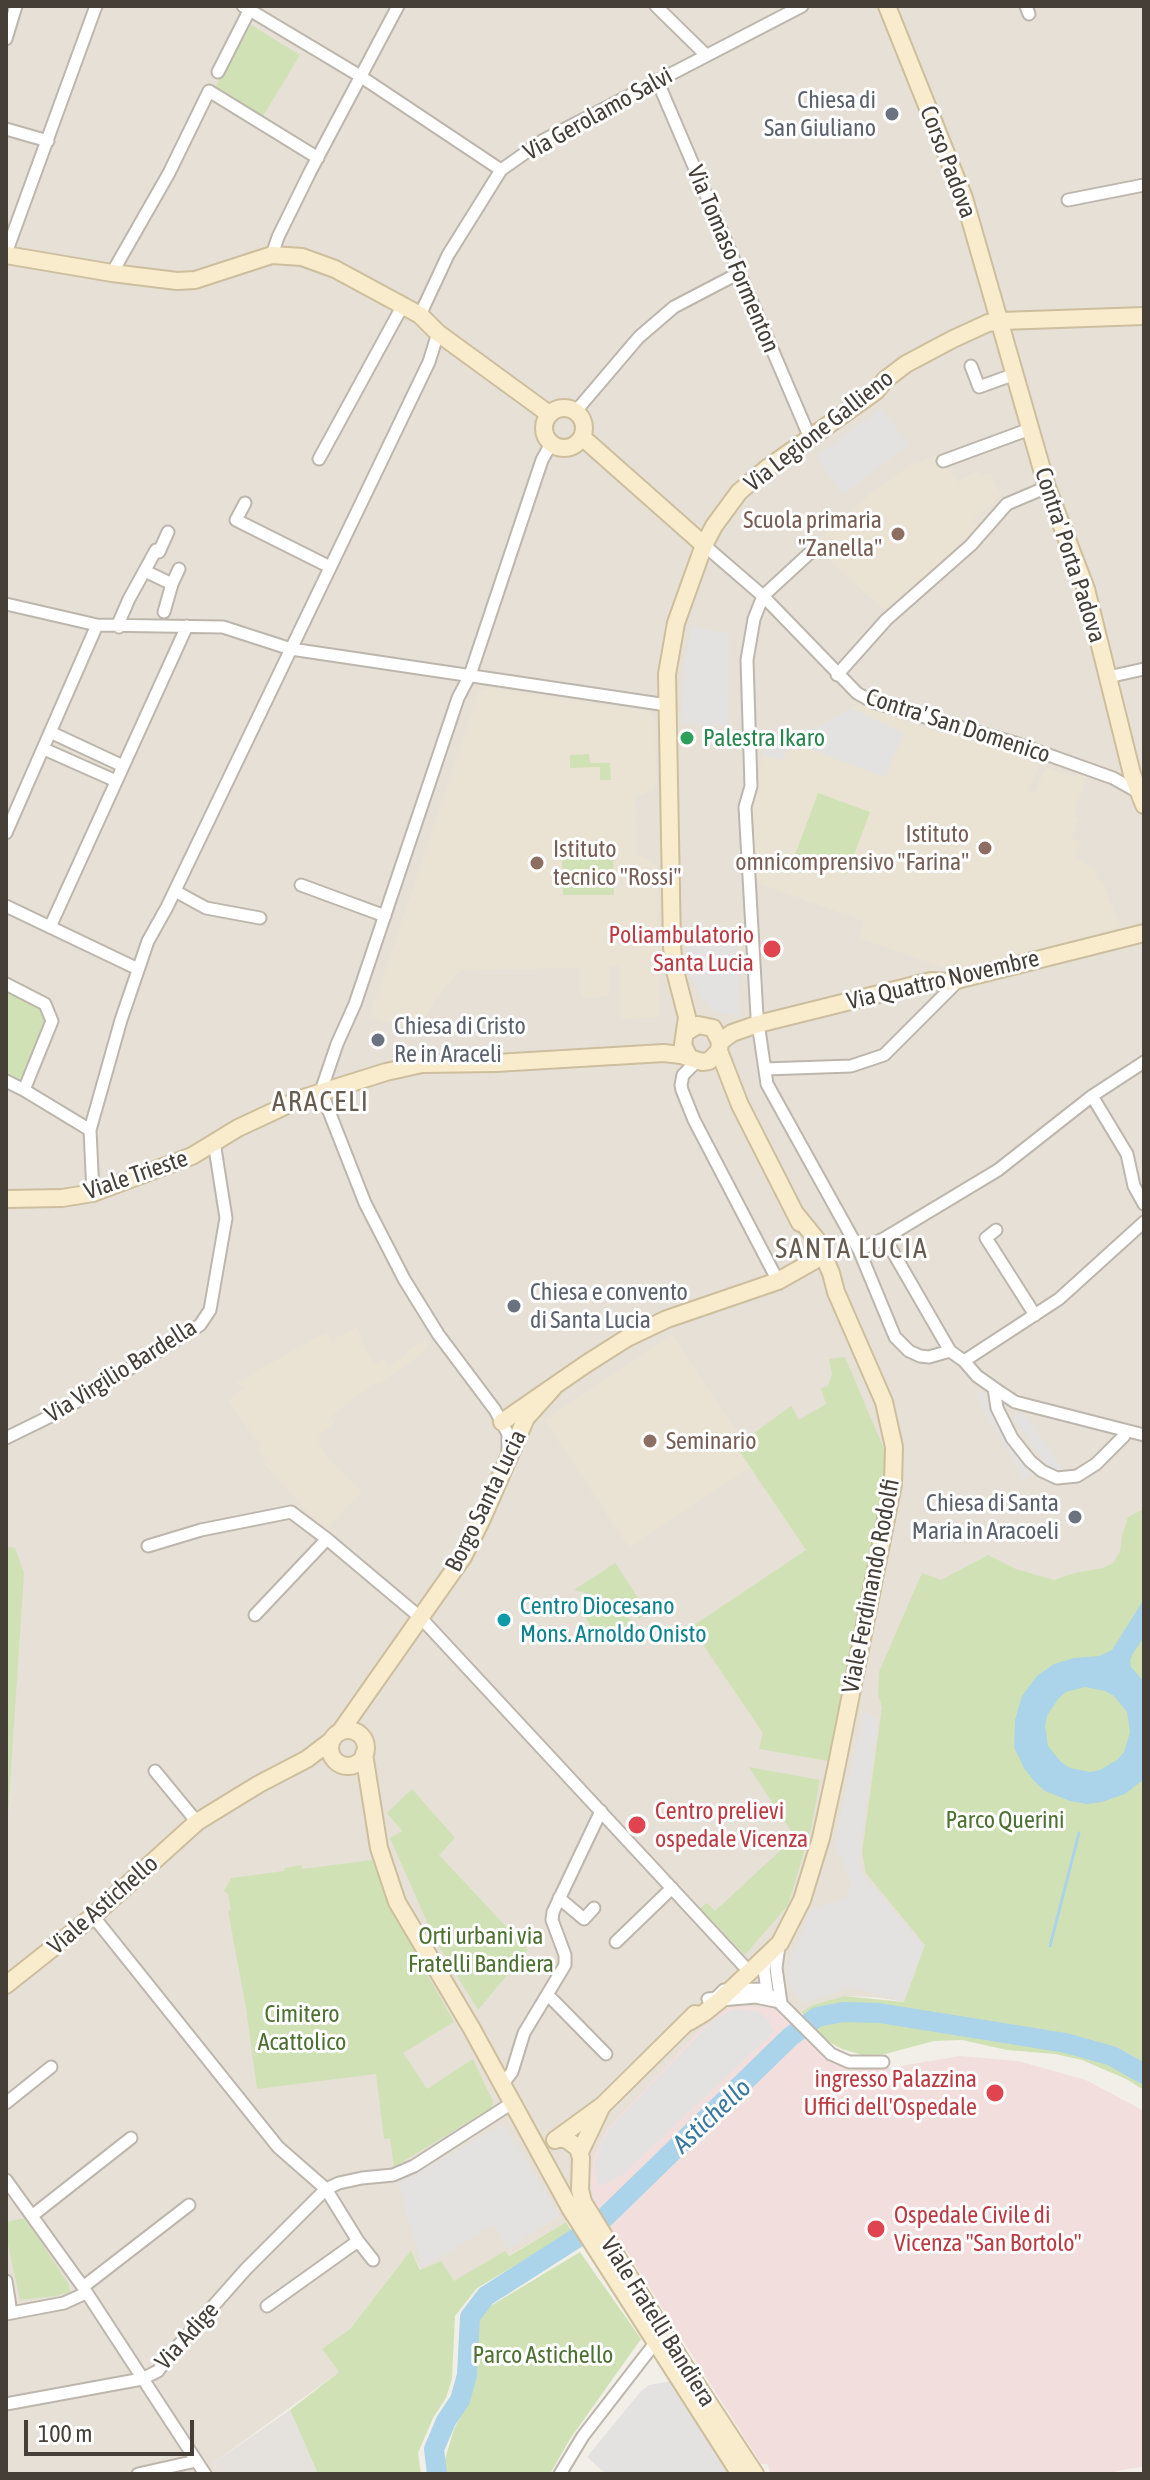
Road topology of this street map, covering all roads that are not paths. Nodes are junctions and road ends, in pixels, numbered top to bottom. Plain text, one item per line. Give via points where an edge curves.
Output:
1 (16, 6) edge
2 (96, 6) edge
3 (398, 6) edge
4 (656, 6) edge
5 (802, 6) edge
6 (887, 6) edge
7 (248, 7) edge
8 (6, 39) edge
9 (706, 55) junction
10 (218, 72) dead end
11 (360, 76) junction
12 (657, 80) junction
13 (6, 129) edge
14 (48, 141) junction
15 (318, 158) junction
16 (501, 170) junction
17 (1144, 185) edge
18 (1068, 200) dead end
19 (6, 254) edge
20 (272, 255) junction
21 (112, 273) junction
22 (739, 273) junction
23 (403, 305) junction
24 (420, 315) junction
25 (1144, 316) edge
26 (1001, 321) junction
27 (438, 333) junction
28 (971, 366) dead end
29 (1015, 374) junction
30 (576, 411) junction
31 (549, 414) junction
32 (1030, 429) junction
33 (582, 437) junction
34 (810, 438) junction
35 (551, 444) junction
36 (319, 459) dead end
37 (943, 461) dead end
38 (1047, 487) junction
39 (245, 503) dead end
40 (168, 532) dead end
41 (704, 545) junction
42 (813, 550) dead end
43 (330, 567) junction
44 (179, 569) dead end
45 (145, 571) junction
46 (172, 584) junction
47 (763, 596) junction
48 (6, 604) edge
49 (164, 612) dead end
50 (97, 625) junction
51 (187, 626) junction
52 (119, 627) junction
53 (291, 649) junction
54 (1144, 669) edge
55 (470, 675) junction
56 (837, 675) junction
57 (1108, 677) junction
58 (667, 705) junction
59 (50, 732) junction
60 (44, 749) junction
61 (123, 766) junction
62 (116, 781) junction
63 (1141, 799) edge
64 (6, 833) edge
65 (301, 885) dead end
66 (175, 891) junction
67 (6, 906) edge
68 (385, 916) junction
69 (260, 918) dead end
70 (50, 927) junction
71 (1144, 933) edge
72 (138, 969) junction
73 (676, 973) junction
74 (960, 979) junction
75 (931, 981) junction
76 (6, 984) edge
77 (940, 1000) junction
78 (750, 1026) junction
79 (684, 1036) junction
80 (715, 1037) junction
81 (664, 1053) junction
82 (696, 1060) junction
83 (1144, 1062) edge
84 (765, 1069) junction
85 (6, 1081) edge
86 (24, 1090) junction
87 (321, 1091) junction
88 (1092, 1096) junction
89 (740, 1105) junction
90 (90, 1130) junction
91 (214, 1142) junction
92 (93, 1193) junction
93 (6, 1199) edge
94 (1144, 1204) edge
95 (795, 1213) junction
96 (1144, 1222) edge
97 (996, 1230) dead end
98 (890, 1247) dead end
99 (859, 1250) junction
100 (817, 1259) junction
101 (778, 1281) junction
102 (836, 1292) junction
103 (1035, 1315) junction
104 (950, 1351) junction
105 (964, 1361) junction
106 (994, 1388) junction
107 (510, 1427) junction
108 (1144, 1435) edge
109 (1124, 1436) dead end
110 (6, 1438) edge
111 (327, 1539) junction
112 (148, 1546) dead end
113 (255, 1615) dead end
114 (421, 1618) junction
115 (366, 1695) junction
116 (336, 1736) junction
117 (361, 1737) junction
118 (364, 1754) junction
119 (307, 1759) junction
120 (341, 1764) junction
121 (155, 1771) dead end
122 (369, 1795) junction
123 (601, 1811) junction
124 (197, 1822) junction
125 (672, 1888) junction
126 (559, 1898) junction
127 (594, 1908) dead end
128 (93, 1916) junction
129 (778, 1940) junction
130 (616, 1942) dead end
131 (766, 1956) junction
132 (743, 1965) junction
133 (6, 1985) edge
134 (767, 1991) junction
135 (548, 1995) junction
136 (719, 1996) junction
137 (781, 2004) junction
138 (606, 2054) dead end
139 (883, 2062) dead end
140 (51, 2067) dead end
141 (502, 2085) junction
142 (6, 2103) edge
143 (603, 2105) junction
144 (516, 2109) junction
145 (131, 2138) dead end
146 (554, 2140) junction
147 (580, 2158) junction
148 (546, 2165) junction
149 (6, 2180) edge
150 (326, 2189) junction
151 (189, 2205) dead end
152 (33, 2215) junction
153 (584, 2218) junction
154 (358, 2241) junction
155 (600, 2242) junction
156 (373, 2260) dead end
157 (6, 2281) edge
158 (85, 2290) junction
159 (267, 2306) dead end
160 (8, 2313) edge
161 (655, 2343) junction
162 (142, 2379) junction
163 (6, 2404) edge
164 (196, 2461) junction
165 (138, 2474) edge
166 (205, 2474) edge
167 (560, 2474) edge
168 (740, 2474) edge
169 (755, 2474) edge

1 - 8 street
2 - 14 street
3 - 11 street
4 - 9 street
5 - 9 street, Via Gerolamo Salvi
6 - 26 main road, Corso Padova via 964,198
7 - 10 street
7 - 11 street
9 - 12 street, Via Gerolamo Salvi
11 - 15 street
11 - 16 street
12 - 16 street, Via Gerolamo Salvi via 542,141
12 - 22 street, Via Tomaso Formenton
13 - 14 street
14 - 19 street
15 - 20 street
15 - 21 street via 209,91
16 - 24 street, Via Gerolamo Salvi via 448,255
17 - 18 street
19 - 21 main road
20 - 21 main road via 195,280
20 - 23 main road via 302,257 335,269
22 - 30 street via 674,307 639,337
22 - 34 street, Via Tomaso Formenton
23 - 24 main road
23 - 36 street
24 - 27 main road
25 - 26 main road, Via Legione Gallieno
26 - 29 main road, Contra' Porta Padova
26 - 34 main road, Via Legione Gallieno via 906,364
27 - 31 main road
27 - 43 street
28 - 29 street via 979,387
29 - 32 main road, Contra' Porta Padova
30 - 31 main road via 565,407
30 - 33 main road via 584,426
31 - 35 main road via 543,432
32 - 37 street
32 - 38 main road, Contra' Porta Padova
33 - 35 main road via 566,448
33 - 41 main road
34 - 41 main road, Via Legione Gallieno via 739,492
35 - 55 street
38 - 56 street via 1007,504 971,545 886,620
38 - 57 main road, Contra' Porta Padova via 1086,589
39 - 43 street via 236,520
40 - 45 street
41 - 47 street, Contra' San Domenico
41 - 58 main road, Via Legione Gallieno via 676,623
42 - 47 street
43 - 53 street
44 - 46 street
45 - 46 street
45 - 52 street
46 - 49 street
47 - 56 street, Contra' San Domenico
47 - 78 street via 747,660
48 - 50 street
50 - 52 street
50 - 59 street
51 - 52 street
51 - 53 street via 223,627
51 - 61 street
53 - 55 street
53 - 66 street
54 - 57 street
55 - 58 street
55 - 68 street
56 - 63 street, Contra' San Domenico via 873,702 1113,778
57 - 63 main road, Contra' Porta Padova
58 - 73 main road, Via Legione Gallieno
59 - 60 street
59 - 61 street
60 - 62 street
60 - 64 street
61 - 62 street
62 - 70 street
65 - 68 street
66 - 69 street via 206,908
66 - 72 street
67 - 70 street
68 - 87 street
70 - 72 street
71 - 74 main road, Via Quattro Novembre
72 - 90 street
73 - 79 main road, Via Legione Gallieno via 687,1015
73 - 80 main road, Via Legione Gallieno
74 - 75 main road, Via Quattro Novembre
74 - 77 street
75 - 77 street
75 - 78 main road, Via Quattro Novembre
76 - 86 street via 45,1004 52,1021
77 - 84 street via 884,1055 851,1066
78 - 80 main road, Via Quattro Novembre
78 - 84 street
79 - 80 main road via 698,1025
79 - 81 main road
79 - 82 main road via 684,1049
80 - 82 main road via 715,1057
80 - 89 main road, Via Legione Gallieno
81 - 82 main road, Viale Trieste
81 - 87 main road, Viale Trieste via 422,1064
82 - 89 main road via 719,1077
82 - 101 street via 683,1075 682,1090
83 - 88 street
84 - 99 street via 778,1108
85 - 86 street
86 - 90 street
87 - 91 main road, Viale Trieste
87 - 107 street via 365,1203 404,1279 438,1334
88 - 94 street via 1127,1154
88 - 99 street via 998,1170
89 - 95 main road
90 - 92 street
91 - 92 main road, Viale Trieste via 192,1156
91 - 110 street, Via Virgilio Bardella via 226,1218 210,1310 200,1325 63,1410
92 - 93 main road, Viale Trieste
95 - 100 main road
95 - 102 main road, Viale Ferdinando Rodolfi via 817,1240
96 - 103 street
97 - 103 street via 986,1238
98 - 104 street
99 - 104 street via 895,1337 920,1356
100 - 101 main road, Borgo Santa Lucia
100 - 102 main road
101 - 107 main road, Borgo Santa Lucia via 627,1338 553,1388
102 - 129 main road, Viale Ferdinando Rodolfi via 884,1402 894,1447 893,1484 821,1838 802,1900
103 - 105 street
104 - 105 street
105 - 106 street
106 - 108 street via 1015,1402
106 - 109 street via 1012,1438 1030,1461 1057,1478 1077,1476
107 - 114 main road, Borgo Santa Lucia via 508,1462 463,1557
111 - 112 street via 291,1512
111 - 113 street
111 - 114 street
114 - 115 main road, Borgo Santa Lucia
114 - 123 street
115 - 116 main road, Borgo Santa Lucia
115 - 117 main road, Borgo Santa Lucia
116 - 117 main road via 351,1731
116 - 119 main road, Viale Astichello
116 - 120 main road via 330,1752
117 - 118 main road
118 - 120 main road via 357,1763
118 - 122 main road, Viale Fratelli Bandiera
119 - 120 main road via 322,1757
119 - 124 main road, Viale Astichello
120 - 122 main road, Viale Fratelli Bandiera via 362,1781
121 - 124 street
122 - 141 main road, Viale Fratelli Bandiera via 397,1902
123 - 125 street
123 - 126 street
124 - 128 main road, Viale Astichello
125 - 130 street
125 - 132 street
126 - 127 street via 584,1919
126 - 135 street via 552,1920 565,1965
128 - 133 main road, Viale Astichello
128 - 150 street via 278,2147
129 - 131 main road, Viale Ferdinando Rodolfi
129 - 132 main road, Viale Ferdinando Rodolfi
129 - 137 street
131 - 134 street
131 - 136 main road, Viale Ferdinando Rodolfi
132 - 136 main road, Viale Ferdinando Rodolfi
134 - 136 street
134 - 137 street
135 - 138 street
135 - 141 street via 524,2033 512,2072
136 - 137 street
136 - 143 main road, Viale Ferdinando Rodolfi
137 - 139 street via 831,2054 849,2062
140 - 142 street
141 - 144 main road, Viale Fratelli Bandiera
143 - 146 main road, Viale Ferdinando Rodolfi
143 - 147 main road, Viale Ferdinando Rodolfi
144 - 146 main road, Viale Fratelli Bandiera
144 - 148 main road, Viale Fratelli Bandiera
144 - 150 street, Via Adige via 393,2175
145 - 152 street
146 - 147 main road, Viale Fratelli Bandiera via 571,2140
146 - 148 main road via 545,2150
147 - 148 main road via 577,2169 566,2175
147 - 153 main road, Viale Fratelli Bandiera
148 - 153 main road, Viale Fratelli Bandiera
149 - 152 street
150 - 154 street
150 - 162 street, Via Adige via 246,2269 158,2371
151 - 158 street
152 - 158 street
153 - 155 main road, Viale Fratelli Bandiera
154 - 156 street
154 - 159 street
155 - 161 main road, Viale Fratelli Bandiera
155 - 169 main road, Viale Fratelli Bandiera
157 - 160 street
158 - 160 street via 64,2303
158 - 162 street
161 - 167 street
161 - 168 main road, Viale Fratelli Bandiera
162 - 163 street, Via Adige
162 - 164 street
164 - 165 street
164 - 166 street

